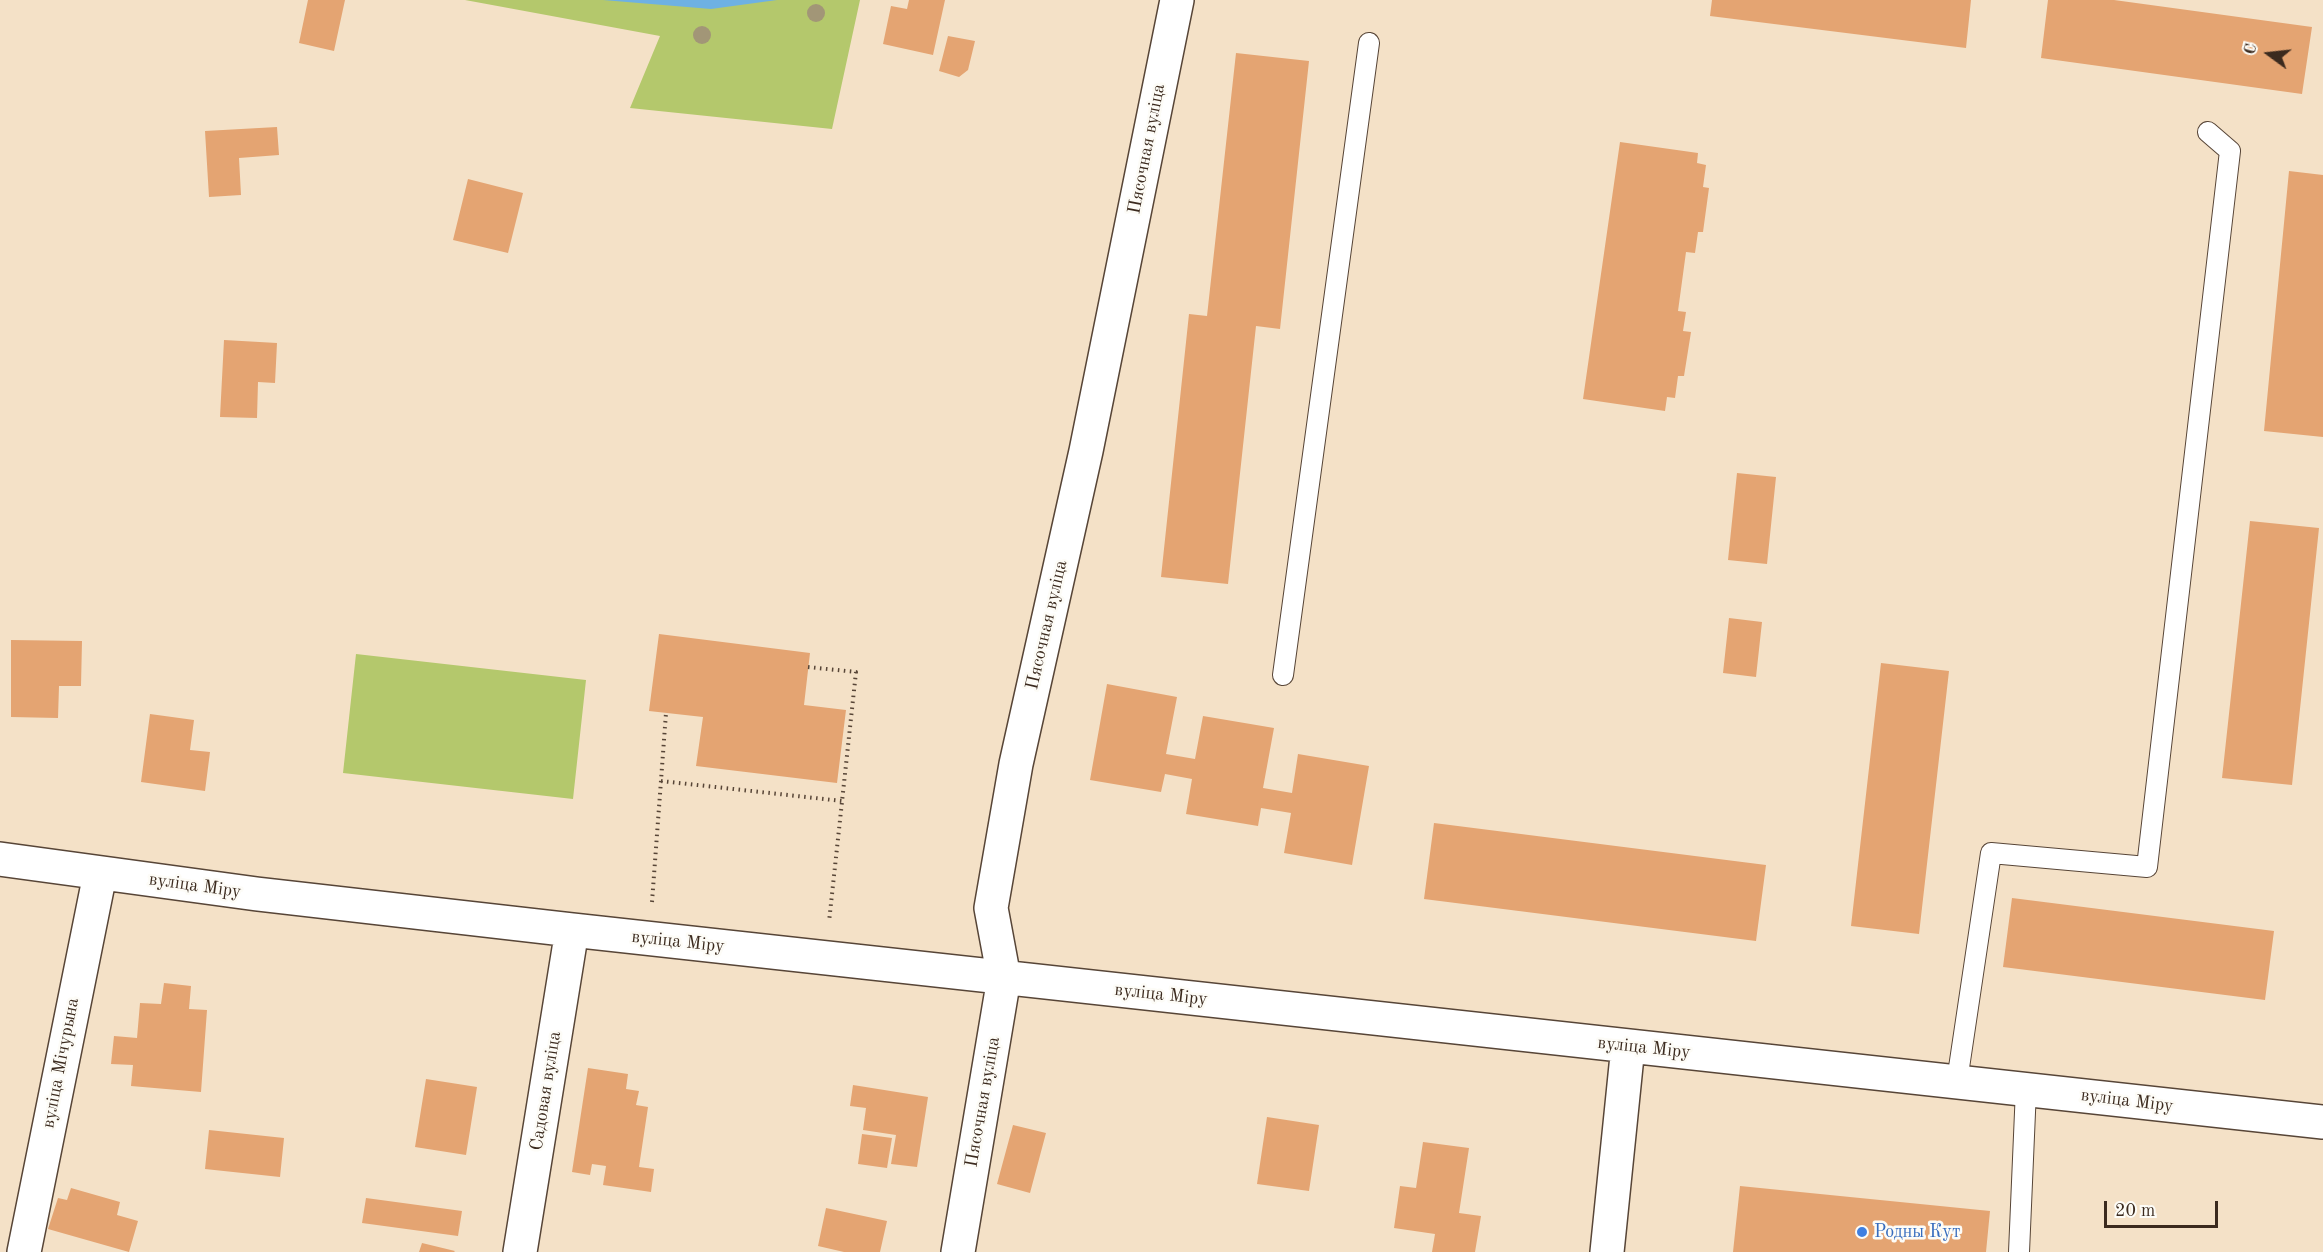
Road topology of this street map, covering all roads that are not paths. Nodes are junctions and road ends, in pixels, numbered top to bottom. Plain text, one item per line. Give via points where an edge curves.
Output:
1 (1177, 0) edge
2 (1369, 43) dead end
3 (2208, 132) dead end
4 (1283, 675) dead end
5 (0, 859) edge
6 (100, 873) junction
7 (572, 930) junction
8 (1004, 978) junction
9 (1628, 1046) junction
10 (1957, 1081) junction
11 (2026, 1089) junction
12 (2323, 1122) edge
13 (24, 1252) edge
14 (520, 1252) edge
15 (958, 1252) edge
16 (1607, 1252) edge
17 (2019, 1252) edge

1 - 8 street, Пясочная вуліца via 1086,451 1016,764 991,908
2 - 4 lane
3 - 10 lane via 2230,151 2146,867 1991,853
5 - 6 street, вуліца Міру
6 - 7 street, вуліца Міру
6 - 13 street, вуліца Мічурына
7 - 8 street, вуліца Міру
7 - 14 street, Садовая вуліца
8 - 9 street, вуліца Міру
8 - 15 street, Пясочная вуліца
9 - 10 street, вуліца Міру
9 - 16 street
10 - 11 street, вуліца Міру
11 - 12 street, вуліца Міру
11 - 17 lane

